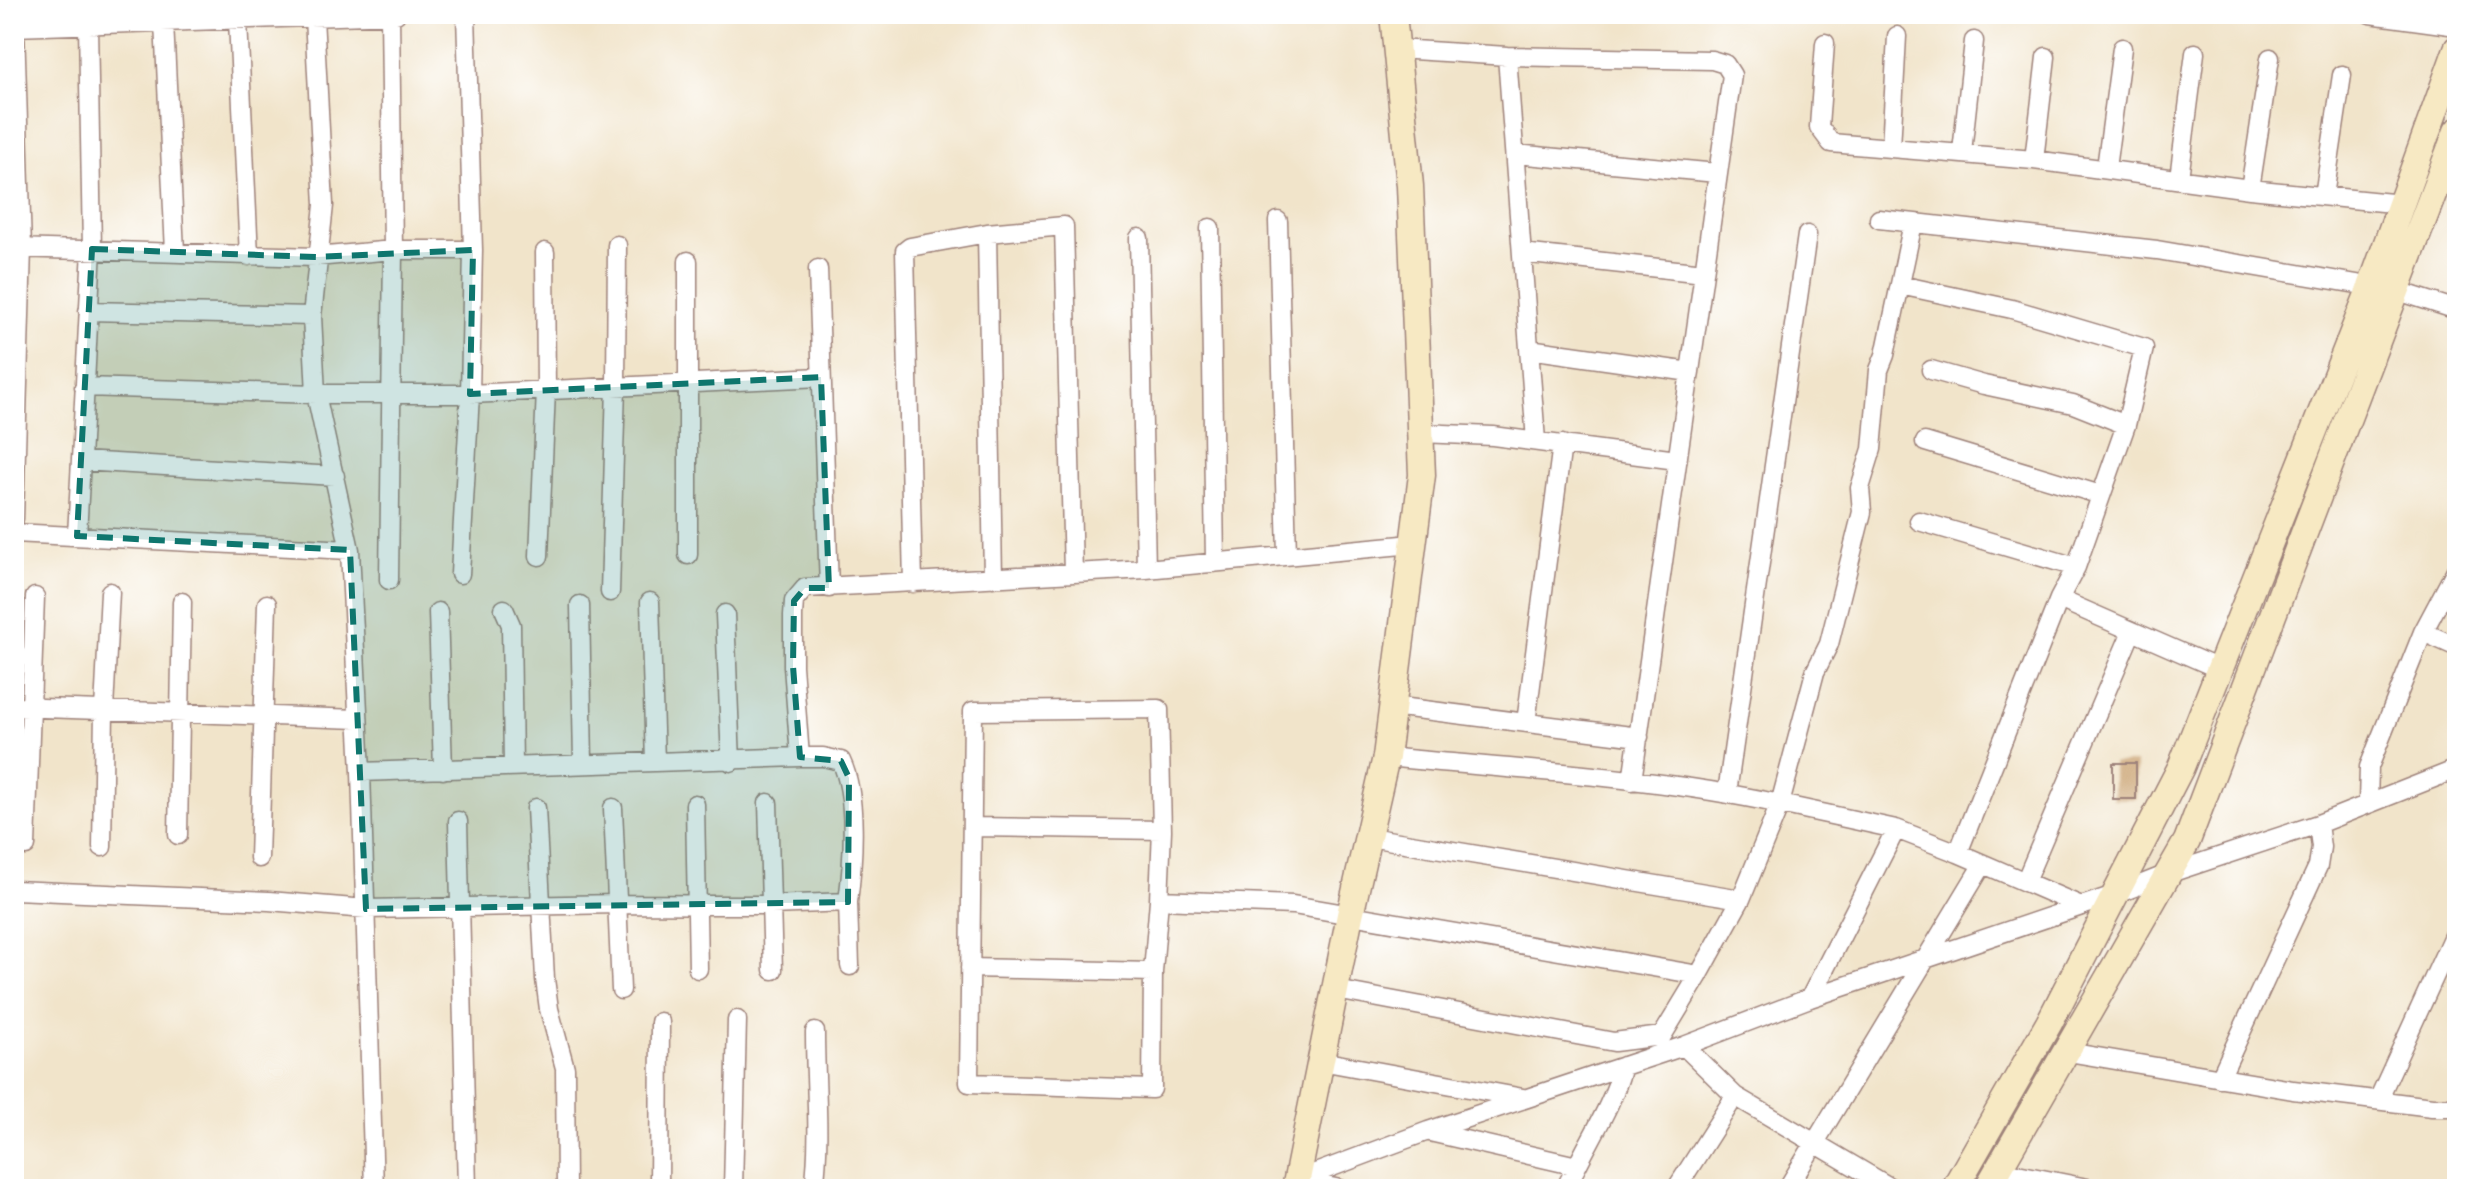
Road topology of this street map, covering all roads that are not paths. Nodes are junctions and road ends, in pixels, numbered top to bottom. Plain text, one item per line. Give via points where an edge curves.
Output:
1 (390, 14) edge
2 (396, 14) edge
3 (466, 14) edge
4 (1393, 14) edge
5 (2376, 14) edge
6 (314, 17) junction
7 (238, 20) junction
8 (164, 22) junction
9 (88, 25) junction
10 (2457, 26) edge
11 (15, 27) edge
12 (1897, 36) dead end
13 (1974, 41) dead end
14 (1825, 43) dead end
15 (2122, 48) dead end
16 (1397, 49) junction
17 (2457, 49) edge
18 (2195, 53) dead end
19 (1507, 56) junction
20 (2046, 57) dead end
21 (2270, 58) dead end
22 (2342, 75) dead end
23 (2457, 131) edge
24 (1891, 148) junction
25 (1962, 152) junction
26 (1515, 154) junction
27 (2034, 160) junction
28 (2106, 168) junction
29 (1717, 173) junction
30 (2179, 178) junction
31 (2250, 189) junction
32 (2324, 196) junction
33 (2402, 204) junction
34 (1879, 219) dead end
35 (1278, 221) dead end
36 (1913, 223) junction
37 (1210, 228) dead end
38 (987, 233) junction
39 (1807, 235) dead end
40 (1139, 238) dead end
41 (617, 245) dead end
42 (18, 248) edge
43 (92, 249) junction
44 (393, 250) junction
45 (473, 250) junction
46 (175, 252) junction
47 (545, 252) dead end
48 (1522, 253) junction
49 (249, 256) junction
50 (316, 257) junction
51 (688, 261) dead end
52 (818, 269) dead end
53 (1704, 273) junction
54 (1900, 285) junction
55 (2371, 287) junction
56 (2398, 291) junction
57 (2457, 310) edge
58 (88, 311) junction
59 (312, 316) junction
60 (1529, 349) junction
61 (1931, 370) dead end
62 (1690, 372) junction
63 (821, 377) junction
64 (689, 384) junction
65 (616, 386) junction
66 (84, 387) junction
67 (546, 390) junction
68 (316, 394) junction
69 (470, 394) junction
70 (393, 395) junction
71 (2126, 425) junction
72 (1420, 433) junction
73 (1536, 441) junction
74 (1925, 442) dead end
75 (1562, 444) junction
76 (1677, 460) junction
77 (81, 461) junction
78 (335, 476) junction
79 (2101, 495) junction
80 (14, 519) edge
81 (1919, 521) dead end
82 (14, 533) edge
83 (77, 536) junction
84 (1413, 544) junction
85 (350, 550) junction
86 (688, 555) dead end
87 (1287, 555) junction
88 (539, 556) dead end
89 (1215, 562) junction
90 (2076, 567) junction
91 (2457, 568) edge
92 (1146, 569) junction
93 (1073, 573) junction
94 (460, 574) dead end
95 (993, 578) junction
96 (389, 580) dead end
97 (913, 583) junction
98 (829, 588) junction
99 (110, 592) dead end
100 (610, 592) dead end
101 (35, 597) dead end
102 (2059, 599) junction
103 (182, 602) dead end
104 (650, 602) dead end
105 (267, 604) dead end
106 (580, 605) dead end
107 (504, 609) dead end
108 (438, 612) dead end
109 (725, 614) dead end
110 (2132, 631) junction
111 (2423, 632) junction
112 (2457, 647) edge
113 (2219, 669) junction
114 (1392, 706) junction
115 (23, 708) edge
116 (104, 710) junction
117 (180, 714) junction
118 (263, 718) junction
119 (358, 719) junction
120 (1526, 723) junction
121 (1639, 737) junction
122 (800, 757) junction
123 (1386, 757) junction
124 (655, 762) junction
125 (731, 762) junction
126 (583, 763) junction
127 (513, 766) junction
128 (2457, 769) edge
129 (443, 770) junction
130 (361, 772) junction
131 (1632, 781) junction
132 (1727, 793) junction
133 (768, 803) dead end
134 (2368, 803) junction
135 (695, 804) dead end
136 (1780, 804) junction
137 (536, 808) dead end
138 (613, 808) dead end
139 (458, 821) dead end
140 (2318, 824) junction
141 (973, 827) junction
142 (1896, 829) junction
143 (1162, 830) junction
144 (178, 835) dead end
145 (1369, 837) junction
146 (26, 846) dead end
147 (102, 847) dead end
148 (1958, 853) junction
149 (259, 858) dead end
150 (1983, 864) junction
151 (2170, 873) junction
152 (2025, 882) junction
153 (14, 890) edge
154 (2117, 894) junction
155 (1741, 899) junction
156 (1159, 900) junction
157 (848, 902) junction
158 (619, 904) junction
159 (697, 905) junction
160 (771, 905) junction
161 (2081, 906) junction
162 (542, 907) junction
163 (366, 909) junction
164 (462, 909) junction
165 (1350, 915) junction
166 (2457, 927) edge
167 (1926, 958) junction
168 (850, 966) dead end
169 (970, 968) junction
170 (698, 969) dead end
171 (773, 970) dead end
172 (1153, 972) junction
173 (1699, 975) junction
174 (621, 990) dead end
175 (1336, 990) junction
176 (1810, 998) junction
177 (737, 1020) dead end
178 (660, 1022) dead end
179 (815, 1032) dead end
180 (1684, 1046) junction
181 (2068, 1052) junction
182 (1321, 1061) junction
183 (1623, 1066) junction
184 (2220, 1078) junction
185 (1735, 1096) junction
186 (1526, 1098) junction
187 (2378, 1100) junction
188 (2457, 1107) edge
189 (1428, 1131) junction
190 (1814, 1144) junction
191 (1577, 1166) junction
192 (1992, 1180) edge
193 (1296, 1184) edge
194 (374, 1189) edge
195 (467, 1189) edge
196 (566, 1189) edge
197 (659, 1189) edge
198 (733, 1189) edge
199 (814, 1189) edge
200 (1340, 1189) edge
201 (1565, 1189) edge
202 (1676, 1189) edge
203 (1787, 1189) edge
204 (1893, 1189) edge
205 (1954, 1189) edge
206 (2092, 1189) edge

1 - 2 street
1 - 6 street
1 - 44 street
3 - 45 street
4 - 16 street
5 - 10 street
6 - 7 street
6 - 50 street via 324,205
7 - 8 street
7 - 49 street
8 - 9 street
8 - 46 street
9 - 11 street
9 - 43 street
11 - 42 street
12 - 24 street
13 - 25 street
14 - 24 street via 1819,127 1831,143
15 - 28 street
16 - 19 street
16 - 72 street via 1410,186
17 - 33 street
18 - 30 street
19 - 26 street
19 - 29 street via 1725,64 1732,75
20 - 27 street
21 - 31 street
22 - 32 street
23 - 56 street
24 - 25 street
25 - 27 street
26 - 29 street
26 - 48 street
27 - 28 street
28 - 30 street
29 - 53 street
30 - 31 street
31 - 32 street
32 - 33 street
33 - 55 street
34 - 36 street
35 - 87 street
36 - 54 street
36 - 55 street via 2157,250
37 - 89 street
38 - 93 street via 1064,226
38 - 95 street
38 - 97 street via 910,247 904,257
39 - 132 street
40 - 92 street
41 - 65 street
42 - 43 street
42 - 80 street
43 - 46 street
43 - 58 street
44 - 45 street
44 - 50 street
44 - 70 street
45 - 69 street
46 - 49 street
47 - 67 street
48 - 53 street
48 - 60 street
49 - 50 street
50 - 59 street
51 - 64 street
52 - 63 street
53 - 62 street
54 - 71 street via 2012,309 2144,348
54 - 136 street via 1879,370 1872,449 1860,488 1862,512
55 - 56 street
55 - 113 street
56 - 57 street
56 - 151 street via 2187,841
58 - 59 street
58 - 66 street
59 - 68 street
60 - 62 street
60 - 73 street
61 - 71 street via 2073,404
62 - 76 street
63 - 64 street
63 - 98 street
64 - 65 street
64 - 86 street
65 - 67 street
65 - 100 street
66 - 68 street
66 - 77 street
67 - 69 street
67 - 88 street
68 - 70 street
68 - 78 street
69 - 70 street
69 - 94 street
70 - 96 street
71 - 79 street
72 - 73 street
72 - 84 street via 1422,475
73 - 75 street
74 - 79 street
75 - 76 street
75 - 120 street
76 - 121 street
77 - 78 street
77 - 83 street
78 - 85 street
79 - 90 street
81 - 90 street
82 - 83 street
83 - 85 street
84 - 87 street
84 - 114 street
85 - 119 street
87 - 89 street
89 - 92 street
90 - 102 street
91 - 111 street
92 - 93 street
93 - 95 street
95 - 97 street
97 - 98 street
98 - 122 street via 805,588 794,601
99 - 116 street
101 - 115 street
102 - 110 street
102 - 148 street
103 - 117 street
104 - 124 street
105 - 118 street
106 - 126 street
107 - 127 street via 511,625
108 - 129 street
109 - 125 street
110 - 113 street
110 - 152 street
111 - 112 street
111 - 134 street via 2369,767
113 - 154 street via 2181,767
114 - 120 street
114 - 123 street
115 - 116 street
115 - 146 street
116 - 117 street
116 - 147 street
117 - 118 street
117 - 144 street
118 - 119 street
118 - 149 street
119 - 130 street
120 - 121 street
121 - 131 street
122 - 125 street
122 - 157 street via 841,761 849,778 853,863
123 - 131 street
123 - 145 street
124 - 125 street
124 - 126 street
126 - 127 street
127 - 129 street
128 - 134 street
129 - 130 street
130 - 163 street
131 - 132 street
132 - 136 street
133 - 160 street
134 - 140 street
135 - 159 street
136 - 142 street
136 - 155 street
137 - 162 street
138 - 158 street
139 - 164 street
140 - 151 street
140 - 184 street via 2318,866
141 - 143 street
141 - 143 street via 973,711 1159,709
141 - 169 street
142 - 148 street
142 - 176 street
143 - 156 street
145 - 155 street
145 - 165 street
148 - 150 street
150 - 152 street
150 - 167 street
151 - 154 street
151 - 181 street
152 - 161 street
153 - 163 street
154 - 161 street
154 - 205 street
155 - 173 street
156 - 165 street via 1293,905
156 - 172 street
157 - 160 street
157 - 168 street
158 - 159 street
158 - 162 street
158 - 174 street
159 - 160 street
159 - 170 street
160 - 171 street
161 - 167 street
162 - 164 street
162 - 196 street via 549,1009 565,1068
163 - 164 street
163 - 194 street
164 - 195 street
165 - 173 street
165 - 175 street
166 - 187 street
167 - 176 street
167 - 190 street
169 - 172 street
169 - 172 street via 969,1083 1152,1089
173 - 175 street via 1662,1036 1614,1042
175 - 182 street
176 - 180 street
177 - 198 street
178 - 197 street
179 - 199 street
180 - 183 street
180 - 185 street
181 - 184 street
181 - 192 street
182 - 186 street
182 - 193 street
183 - 186 street
183 - 191 street via 1605,1116
184 - 187 street
185 - 190 street
185 - 202 street
186 - 189 street
187 - 188 street
189 - 191 street
189 - 193 street
190 - 203 street
190 - 204 street
191 - 201 street
192 - 206 street
193 - 200 street

